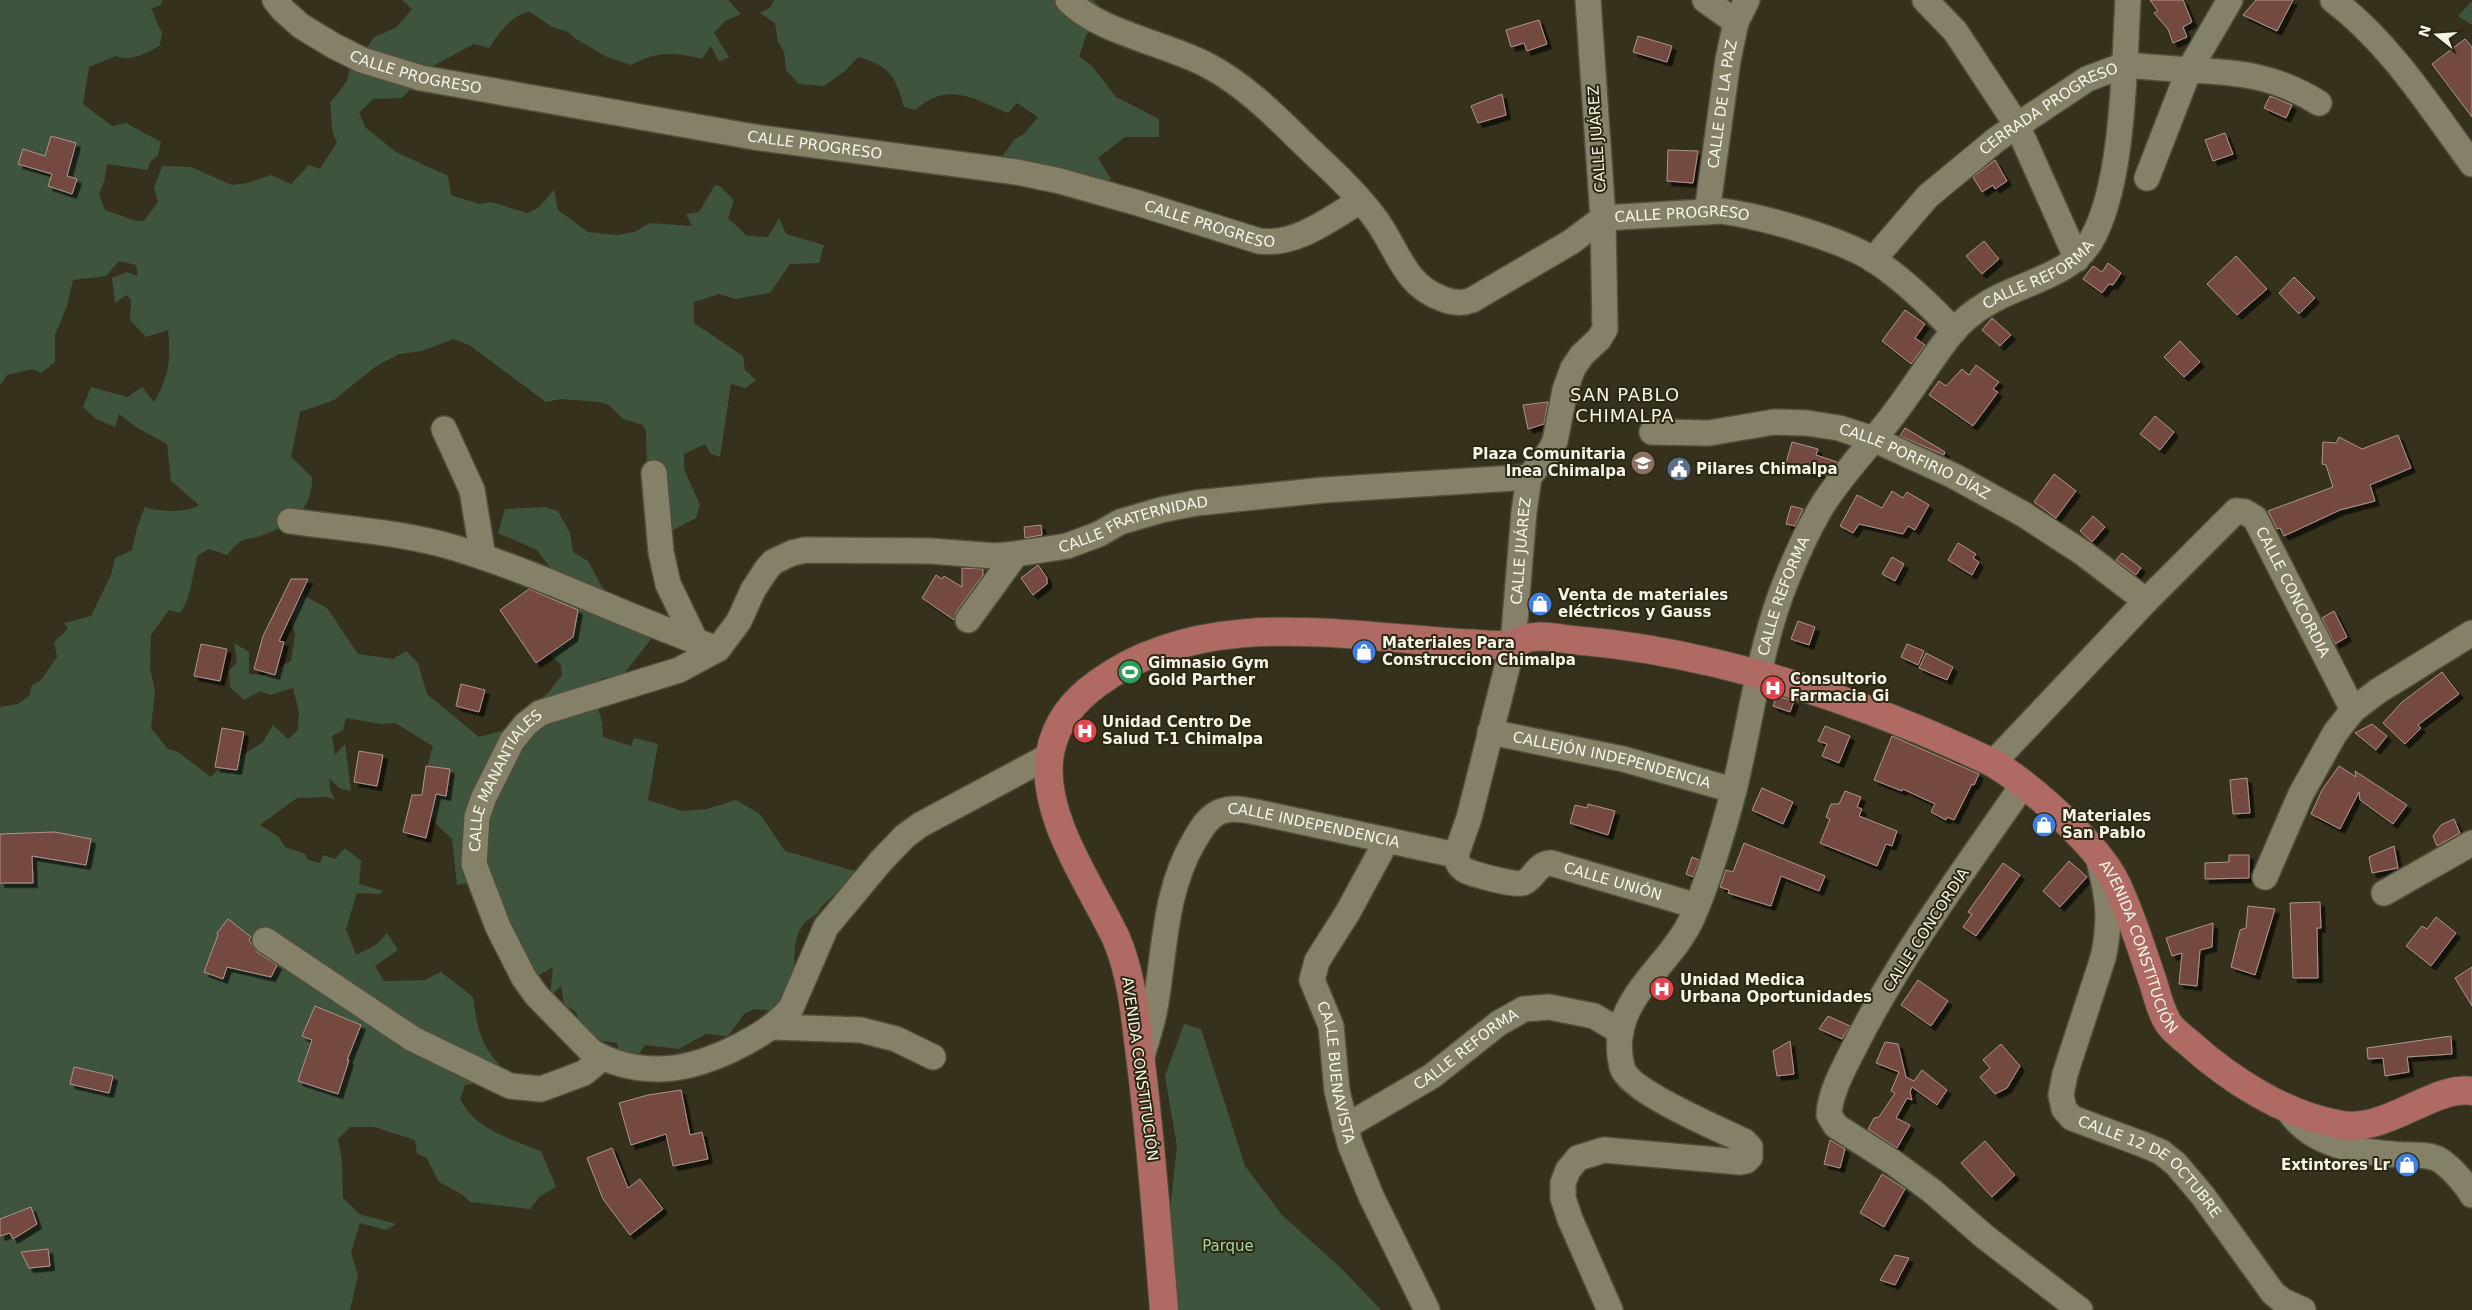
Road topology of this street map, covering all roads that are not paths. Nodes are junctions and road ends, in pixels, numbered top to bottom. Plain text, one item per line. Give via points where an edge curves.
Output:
1 (275, 0) edge
2 (1068, 0) edge
3 (1588, 0) edge
4 (1705, 0) edge
5 (1925, 0) edge
6 (2128, 0) edge
7 (2230, 0) edge
8 (2333, 0) edge
9 (1741, 11) edge
10 (2124, 66) junction
11 (2189, 70) junction
12 (2319, 103) dead end
13 (2017, 125) junction
14 (2472, 164) edge
15 (2147, 178) dead end
16 (1360, 201) junction
17 (1707, 212) junction
18 (1602, 218) junction
19 (2077, 259) junction
20 (1873, 260) junction
21 (1954, 332) junction
22 (444, 429) dead end
23 (1652, 432) dead end
24 (1873, 439) junction
25 (654, 474) dead end
26 (1529, 477) junction
27 (290, 522) dead end
28 (1016, 554) junction
29 (483, 557) junction
30 (753, 590) joint
31 (2146, 601) junction
32 (968, 620) dead end
33 (2472, 633) edge
34 (1512, 644) junction
35 (707, 646) junction
36 (1758, 673) junction
37 (2352, 710) junction
38 (1490, 732) junction
39 (1049, 756) junction
40 (1993, 763) junction
41 (2023, 785) junction
42 (1733, 790) junction
43 (1387, 840) junction
44 (2472, 843) edge
45 (1456, 855) junction
46 (2098, 857) junction
47 (2265, 877) dead end
48 (2384, 893) dead end
49 (1697, 906) junction
50 (264, 940) dead end
51 (773, 1027) junction
52 (1620, 1032) junction
53 (933, 1057) dead end
54 (602, 1058) junction
55 (1141, 1061) junction
56 (2470, 1086) edge
57 (2286, 1107) junction
58 (1345, 1128) junction
59 (2472, 1195) edge
60 (1164, 1310) edge
61 (1427, 1310) edge
62 (1610, 1310) edge
63 (2080, 1310) edge
64 (2303, 1310) edge

1 - 16 street, CALLE PROGRESO via 301,26 334,46 362,60 421,78 754,137 1017,172 1138,203 1259,241 1276,242 1291,238 1321,225
2 - 16 street, CALLE PROGRESO via 1084,15 1099,23 1174,49 1216,70 1259,100
3 - 18 street, CALLE JUÁREZ
4 - 9 street
5 - 13 street via 1955,31
6 - 10 street, CALLE REFORMA
7 - 11 street
8 - 14 street via 2361,23 2394,59
9 - 17 street, CALLE DE LA PAZ via 1728,60
10 - 11 street, CERRADA PROGRESO
10 - 13 street, CERRADA PROGRESO via 2087,79
10 - 19 street, CALLE REFORMA via 2111,182 2099,226
11 - 12 street, CERRADA PROGRESO via 2229,72 2272,80 2288,85
11 - 15 street
13 - 19 street
13 - 20 street, CERRADA PROGRESO via 1928,196
16 - 18 street, CALLE PROGRESO via 1377,221 1418,286 1429,294 1460,303 1472,300 1563,247
17 - 18 street, CALLE PROGRESO
17 - 20 street, CALLE PROGRESO via 1738,214 1777,224 1850,248
18 - 26 street, CALLE JUÁREZ via 1605,329 1573,368 1564,390 1555,440
19 - 21 street, CALLE REFORMA via 1990,301
20 - 21 street, CALLE PROGRESO via 1924,300
21 - 24 street, CALLE REFORMA
22 - 29 street via 473,495
23 - 24 street, CALLE PORFIRIO DÍAZ via 1709,434 1774,422 1807,422
24 - 31 street, CALLE PORFIRIO DÍAZ via 1954,476 2023,514 2083,553
24 - 36 street, CALLE REFORMA via 1822,506 1781,594
25 - 35 street via 661,552 668,584
26 - 28 street, CALLE FRATERNIDAD via 1324,490 1196,503 1120,522 1067,546
26 - 34 street, CALLE JUÁREZ
27 - 29 street via 418,538
28 - 30 street, CALLE FRATERNIDAD via 805,550 773,562
28 - 32 street
29 - 35 street
30 - 35 street, CALLE MANANTIALES via 740,621
31 - 37 street, CALLE CONCORDIA via 2236,511 2251,515
31 - 40 street, CALLE CONCORDIA
33 - 37 street
34 - 36 main road, AVENIDA CONSTITUCIÓN via 1531,636 1585,641 1713,662
34 - 38 street
34 - 39 main road, AVENIDA CONSTITUCIÓN via 1250,632 1192,641 1134,660 1083,694 1061,719
35 - 54 street, CALLE MANANTIALES via 679,670 540,713 512,741 477,817 473,855 476,873 524,978 537,996 591,1051
36 - 40 main road, AVENIDA CONSTITUCIÓN via 1860,706
36 - 42 street, CALLE REFORMA
37 - 47 street via 2335,733 2301,794
38 - 42 street, CALLEJÓN INDEPENDENCIA via 1623,759
38 - 45 street via 1469,818
39 - 51 street, CALLE MANANTIALES via 920,825 906,836 826,927 791,1008
39 - 55 main road, AVENIDA CONSTITUCIÓN via 1050,787 1060,823 1125,963
40 - 41 main road, AVENIDA CONSTITUCIÓN
41 - 46 main road, AVENIDA CONSTITUCIÓN via 2053,808
41 - 63 street, CALLE CONCORDIA via 1915,942 1865,1027 1844,1068 1829,1109 1831,1121 1932,1191 1985,1237
42 - 49 street, CALLE REFORMA via 1721,851
43 - 45 street, CALLE INDEPENDENCIA
43 - 55 street, CALLE INDEPENDENCIA via 1243,810 1223,810 1211,817 1189,850 1174,887 1155,1009
43 - 58 street, CALLE BUENAVISTA via 1312,973 1331,1026 1337,1091
44 - 48 street
45 - 49 street, CALLE UNIÓN via 1458,863 1467,872 1515,883 1525,882 1541,865 1550,863
46 - 57 main road, AVENIDA CONSTITUCIÓN via 2116,883 2168,1024 2208,1060
46 - 64 street, CALLE 12 DE OCTUBRE via 2108,899 2107,939 2065,1074 2061,1095 2064,1109 2072,1118 2161,1152 2176,1164 2273,1293
49 - 52 street, CALLE REFORMA via 1684,933 1632,1001
50 - 54 street via 413,1039 510,1086 541,1090 584,1073
51 - 53 street via 861,1030 896,1039
51 - 54 street, CALLE MANANTIALES via 741,1045 697,1063 659,1070
52 - 58 street, CALLE REFORMA via 1594,1016 1549,1007 1524,1009 1499,1023 1432,1076
52 - 62 street via 1622,1068 1636,1086 1744,1140 1751,1153 1750,1158 1740,1162 1604,1150 1578,1158 1563,1183 1563,1198
55 - 60 main road, AVENIDA CONSTITUCIÓN via 1153,1159
56 - 57 main road, AVENIDA CONSTITUCIÓN via 2365,1125 2344,1125
57 - 59 street via 2294,1122 2322,1140 2344,1148 2437,1159
58 - 61 street, CALLE BUENAVISTA via 1357,1164

